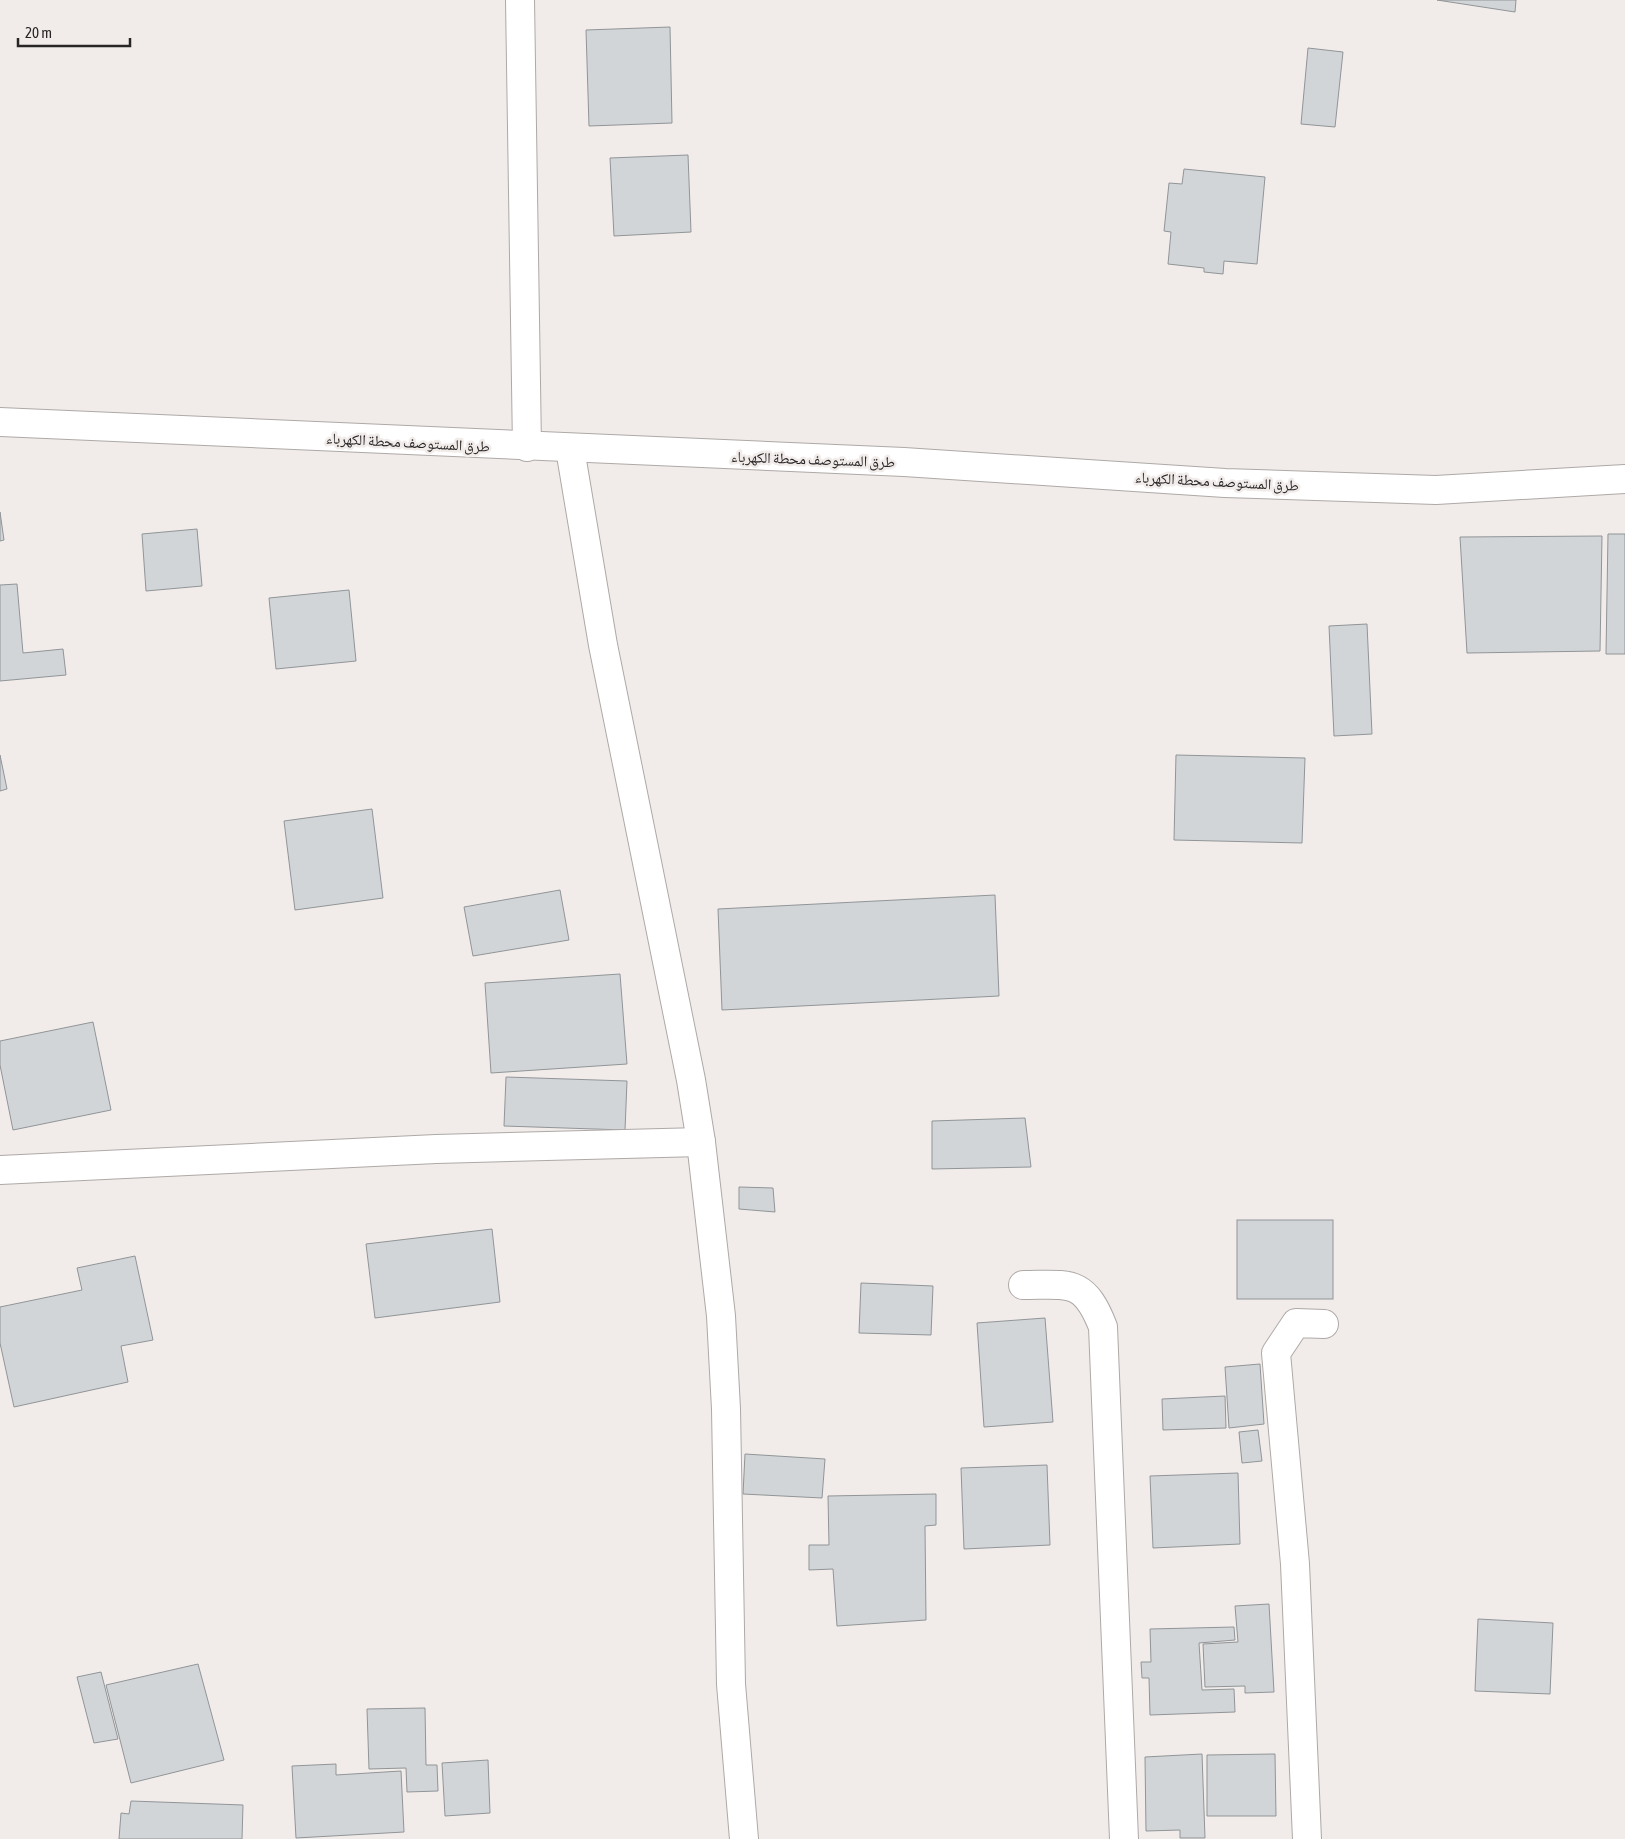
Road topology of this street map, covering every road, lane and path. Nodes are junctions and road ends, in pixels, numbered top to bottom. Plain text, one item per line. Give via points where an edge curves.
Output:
1 (520, 0) edge
2 (0, 422) edge
3 (527, 447) junction
4 (570, 449) junction
5 (1625, 479) edge
6 (701, 1142) junction
7 (0, 1170) edge
8 (1022, 1285) dead end
9 (1324, 1324) dead end
10 (747, 1839) edge
11 (1124, 1839) edge
12 (1307, 1839) edge

1 - 3 street
2 - 3 street, طرق المستوصف محطة الكهرباء
3 - 4 street, طرق المستوصف محطة الكهرباء
4 - 5 street, طرق المستوصف محطة الكهرباء via 904,462 1225,483 1426,490
4 - 6 street via 603,645 692,1080
6 - 7 street via 436,1149
6 - 10 street via 721,1316 731,1684
8 - 11 street via 1069,1285 1094,1304 1103,1326
9 - 12 street via 1296,1323 1276,1353 1295,1564

